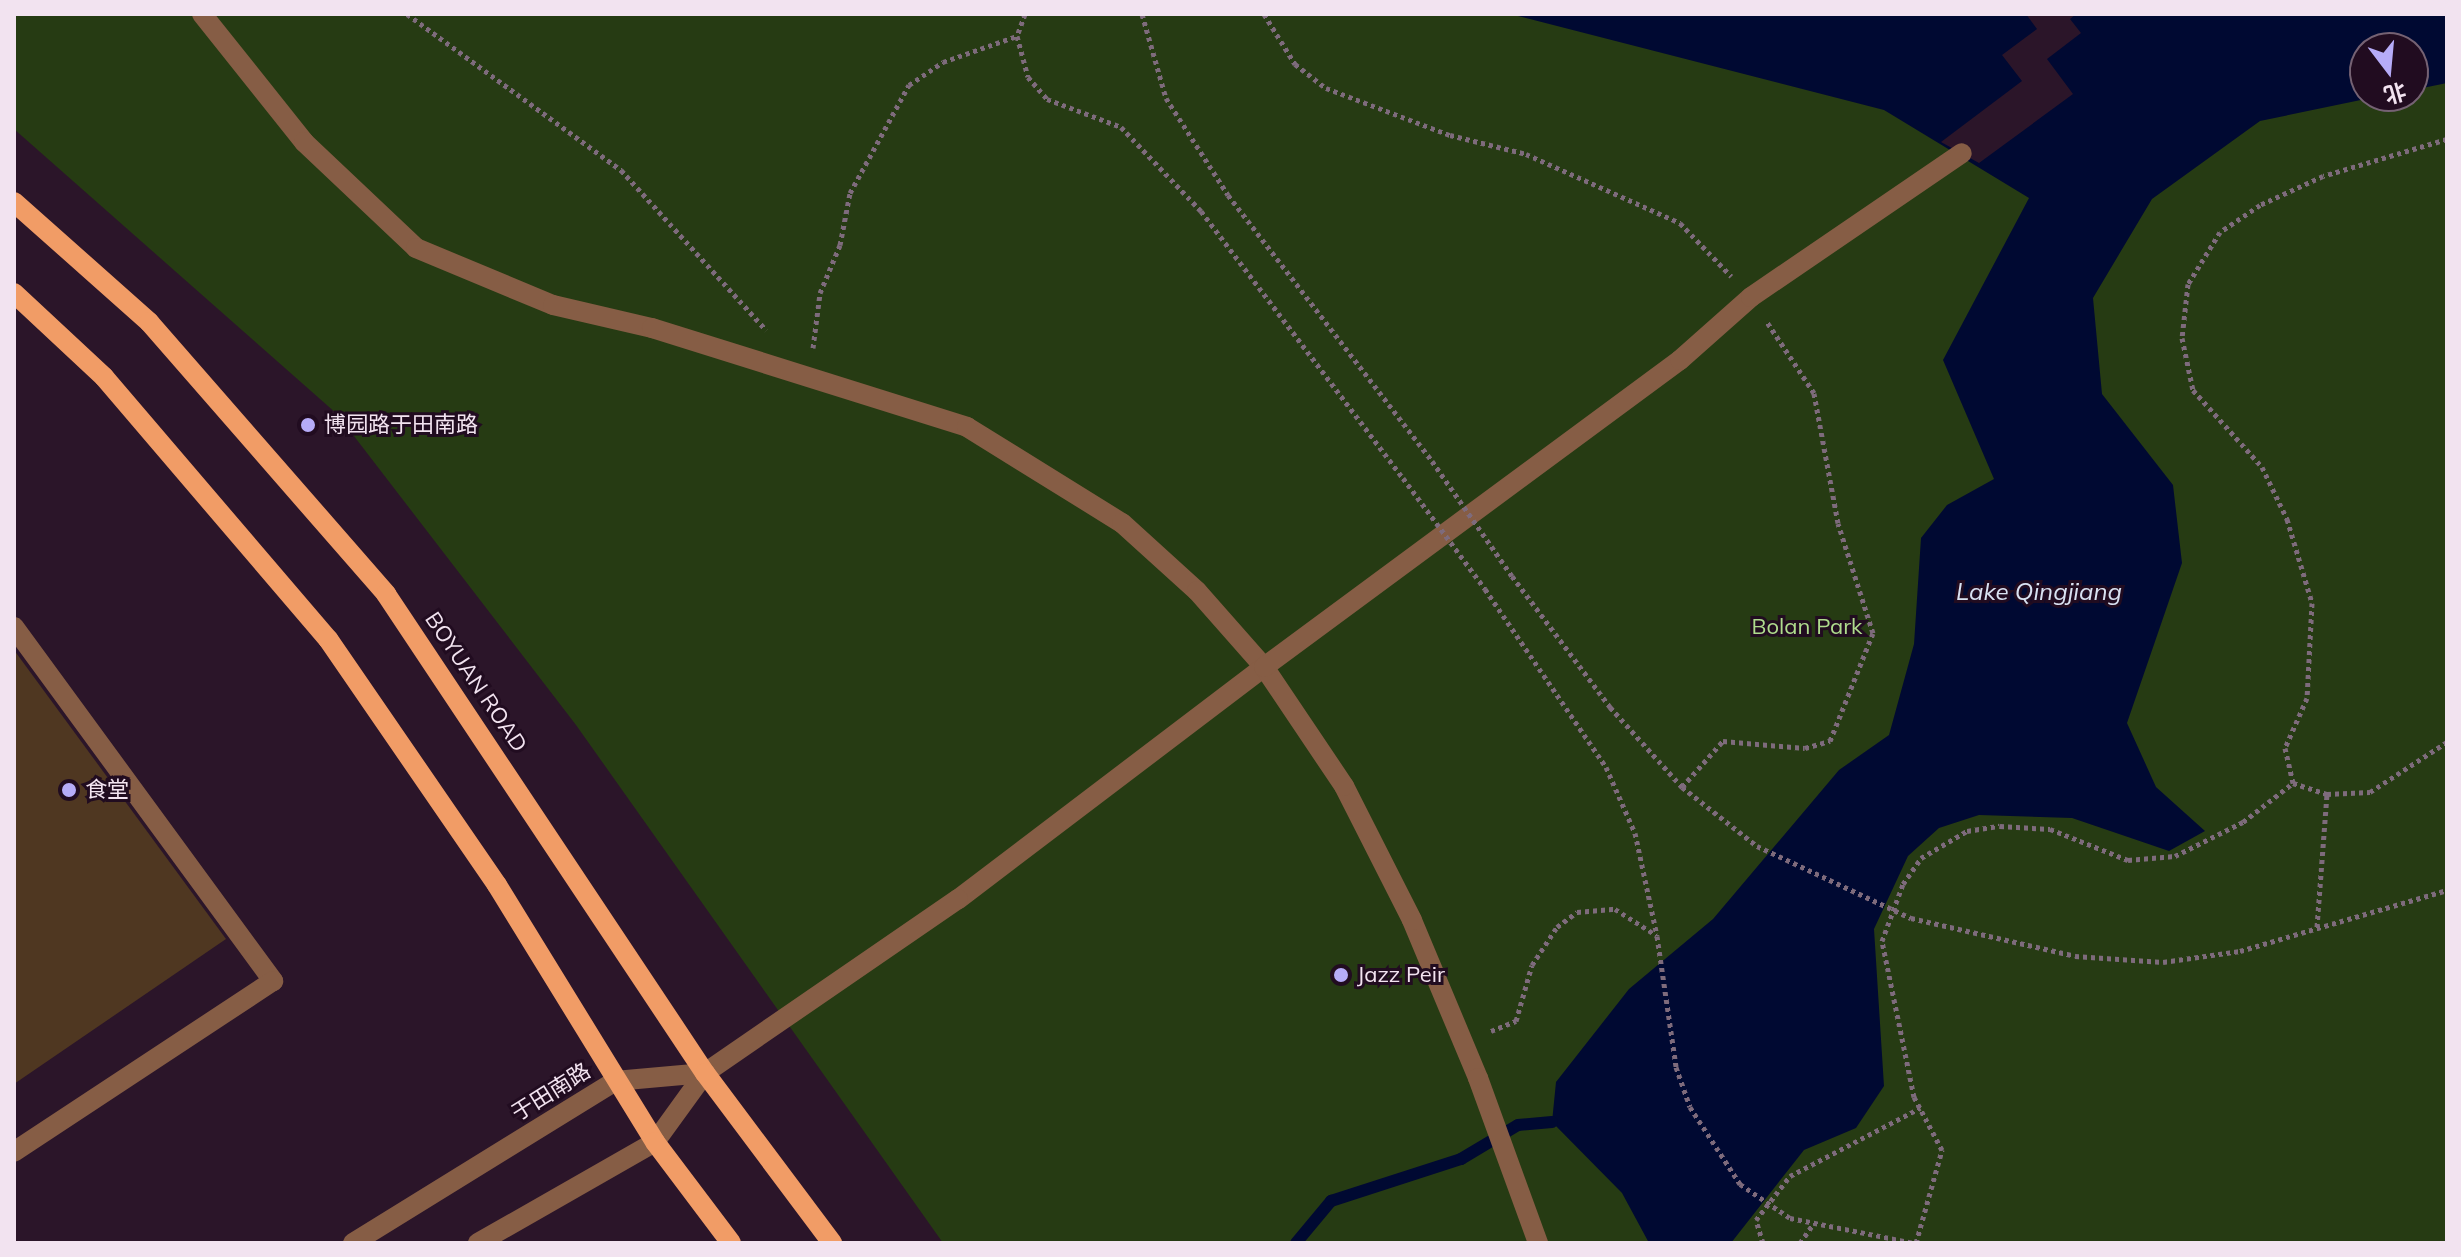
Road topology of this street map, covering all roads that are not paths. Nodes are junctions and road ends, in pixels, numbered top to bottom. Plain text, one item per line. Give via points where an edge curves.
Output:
1 (202, 14) edge
2 (1962, 153) dead end
3 (14, 202) edge
4 (14, 293) edge
5 (14, 627) edge
6 (1264, 667) junction
7 (705, 1073) junction
8 (615, 1081) junction
9 (655, 1142) junction
10 (14, 1152) edge
11 (353, 1243) edge
12 (478, 1243) edge
13 (731, 1243) edge
14 (832, 1243) edge
15 (1538, 1243) edge

1 - 6 street via 304,142 416,248 553,305 967,427 1122,523 1197,591
2 - 6 street via 1751,297 1680,360
3 - 7 main road, BOYUAN ROAD via 149,322 386,594
4 - 8 main road via 104,377 328,639 497,885
5 - 10 street via 273,981
6 - 7 street via 958,899
6 - 15 street via 1344,786 1459,1030
7 - 8 street, 于田南路
7 - 9 street
7 - 14 main road, BOYUAN ROAD
8 - 9 main road
8 - 11 street, 于田南路
9 - 12 street
9 - 13 main road

